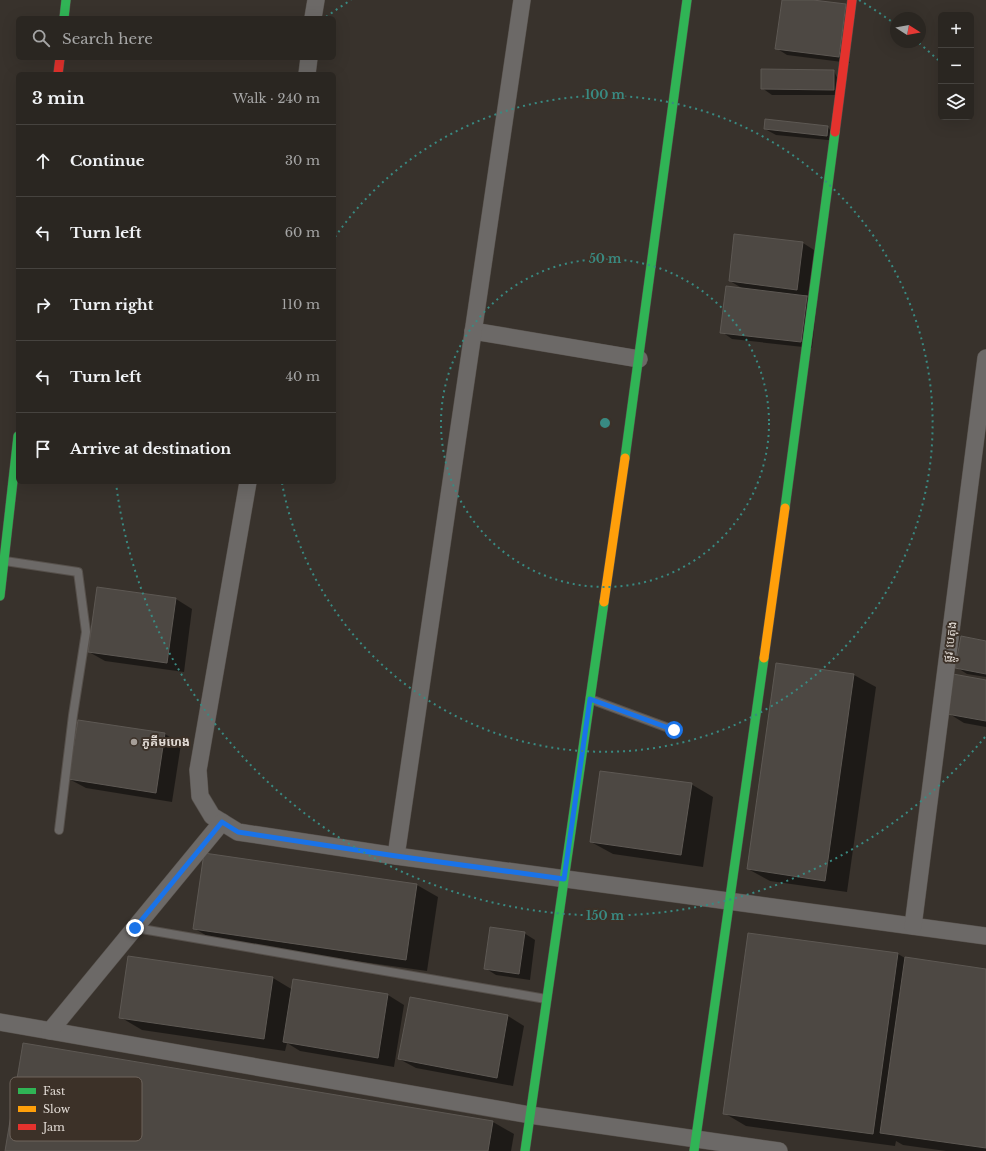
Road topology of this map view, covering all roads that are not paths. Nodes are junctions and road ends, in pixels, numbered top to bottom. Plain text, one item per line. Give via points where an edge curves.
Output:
1 (66, 0) edge
2 (316, 0) edge
3 (522, 0) edge
4 (687, 0) edge
5 (852, 0) edge
6 (64, 16) edge
7 (313, 16) edge
8 (60, 60) edge
9 (309, 60) edge
10 (58, 72) edge
11 (307, 72) edge
12 (473, 331) junction
13 (986, 358) edge
14 (639, 359) junction
15 (16, 452) edge
16 (248, 484) edge
17 (2, 561) edge
18 (0, 596) edge
19 (590, 699) junction
20 (674, 730) dead end
21 (222, 822) junction
22 (59, 830) dead end
23 (396, 856) junction
24 (564, 879) junction
25 (730, 901) junction
26 (913, 926) junction
27 (135, 928) junction
28 (986, 936) edge
29 (547, 999) junction
30 (0, 1022) edge
31 (50, 1031) junction
32 (530, 1115) junction
33 (695, 1145) edge
34 (525, 1151) edge
35 (779, 1151) edge

1 - 6 street
2 - 7 street
3 - 12 street
4 - 14 street
5 - 25 street via 803,380
8 - 10 street
9 - 11 street
12 - 14 street
12 - 23 street
13 - 26 street, ផ្លូវ បេតុង
14 - 19 street
15 - 17 street
16 - 21 street via 198,770 200,796 212,816
17 - 18 street
17 - 22 lane via 78,572 86,632
19 - 20 lane
19 - 24 street
21 - 23 street via 238,832
21 - 27 street
23 - 24 street
24 - 25 street
24 - 29 street
25 - 26 street
25 - 33 street
26 - 28 street
27 - 29 lane
27 - 31 street
29 - 32 street
30 - 31 street
31 - 32 street
32 - 33 street
32 - 34 street
33 - 35 street

